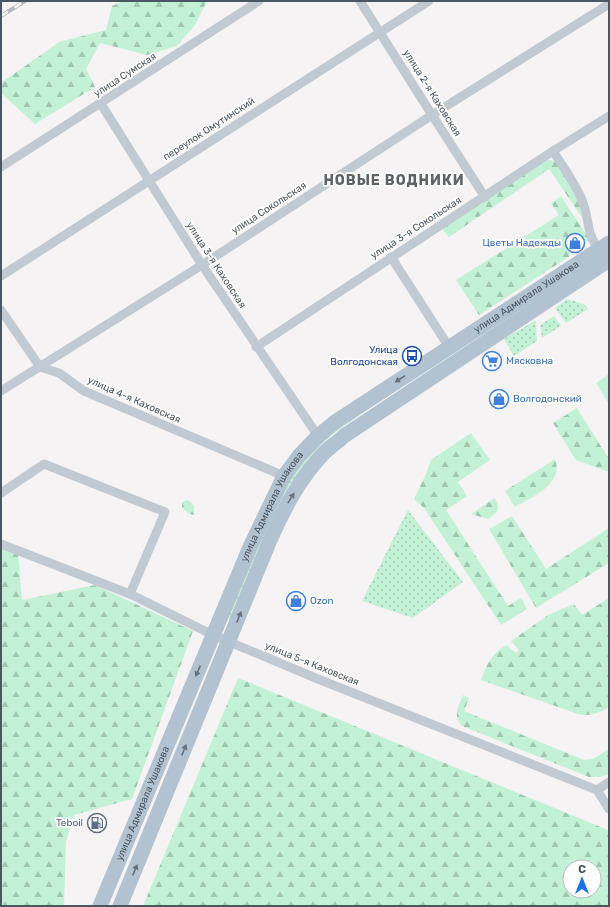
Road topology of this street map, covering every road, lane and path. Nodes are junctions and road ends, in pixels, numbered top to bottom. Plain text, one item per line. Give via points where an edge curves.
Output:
1 (260, 1) edge
2 (360, 1) edge
3 (429, 1) edge
4 (607, 1) edge
5 (609, 4) edge
6 (380, 32) junction
7 (101, 104) junction
8 (432, 115) junction
9 (609, 116) edge
10 (553, 151) junction
11 (1, 167) edge
12 (149, 180) junction
13 (485, 197) junction
14 (606, 251) edge
15 (391, 257) junction
16 (202, 265) junction
17 (1, 276) edge
18 (1, 310) edge
19 (470, 334) junction
20 (256, 347) junction
21 (449, 347) junction
22 (478, 348) junction
23 (40, 367) junction
24 (1, 391) edge
25 (318, 436) junction
26 (284, 476) junction
27 (1, 493) edge
28 (1, 544) edge
29 (130, 594) junction
30 (213, 635) junction
31 (229, 641) junction
32 (609, 782) edge
33 (597, 790) junction
34 (609, 809) edge
35 (100, 906) edge
36 (120, 906) edge

1 - 7 street, улица Сумская
2 - 6 street, улица 2-я Каховская
3 - 6 street, переулок Омутинский
4 - 5 street
5 - 8 street, улица Сокольская
6 - 8 street, улица 2-я Каховская
6 - 12 street, переулок Омутинский
7 - 11 street, улица Сумская
7 - 12 street, улица 3-я Каховская
8 - 13 street, улица 2-я Каховская
8 - 16 street, улица Сокольская
9 - 10 street, улица 3-я Сокольская
10 - 13 street, улица 3-я Сокольская
10 - 14 street via 582,199 590,236
12 - 16 street, улица 3-я Каховская
12 - 17 street, переулок Омутинский
13 - 15 street, улица 3-я Сокольская
14 - 19 main road, улица Адмирала Ушакова
14 - 22 main road, улица Адмирала Ушакова
15 - 20 street, улица 3-я Сокольская
15 - 21 street
16 - 20 street, улица 3-я Каховская
16 - 23 street, улица Сокольская
18 - 23 street
19 - 21 main road, улица Адмирала Ушакова
19 - 22 main road
20 - 25 street, улица 3-я Каховская
21 -> 25 main road, улица Адмирала Ушакова via 335,422
31 -> 22 main road, улица Адмирала Ушакова via 286,505 325,452 344,436
23 - 24 street, улица Сокольская
23 - 26 street, улица 4-я Каховская via 59,373 84,391
25 - 26 main road, улица Адмирала Ушакова
26 - 30 main road, улица Адмирала Ушакова via 250,547
27 - 29 street via 44,464 165,512
28 - 29 street, улица 5-я Каховская
29 - 30 street, улица 5-я Каховская
30 - 31 street, улица 5-я Каховская
30 -> 35 main road, улица Адмирала Ушакова
31 - 33 street, улица 5-я Каховская
36 -> 31 main road, улица Адмирала Ушакова
32 - 33 street
33 - 34 street

